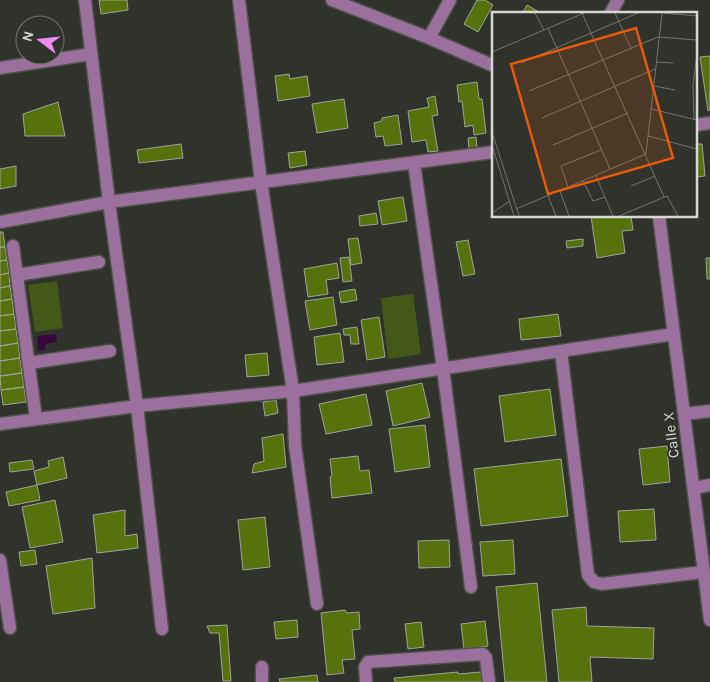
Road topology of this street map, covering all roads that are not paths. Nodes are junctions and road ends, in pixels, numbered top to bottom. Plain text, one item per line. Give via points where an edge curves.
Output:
1 (85, 0) edge
2 (239, 0) edge
3 (332, 0) edge
4 (450, 0) edge
5 (618, 0) edge
6 (611, 12) edge
7 (429, 38) junction
8 (91, 54) junction
9 (492, 65) edge
10 (0, 68) edge
11 (492, 152) edge
12 (414, 162) junction
13 (261, 182) junction
14 (109, 202) junction
15 (659, 218) edge
16 (0, 222) edge
17 (13, 246) dead end
18 (99, 262) dead end
19 (17, 275) junction
20 (674, 334) junction
21 (561, 351) junction
22 (110, 352) dead end
23 (29, 363) junction
24 (443, 368) junction
25 (293, 391) junction
26 (137, 406) junction
27 (710, 411) edge
28 (685, 414) junction
29 (36, 419) junction
30 (0, 424) edge
31 (710, 485) edge
32 (694, 488) junction
33 (0, 560) edge
34 (703, 572) junction
35 (471, 587) dead end
36 (317, 604) dead end
37 (710, 619) edge
38 (10, 628) dead end
39 (162, 629) dead end
40 (262, 667) dead end
41 (262, 682) edge
42 (366, 682) edge
43 (489, 682) edge

1 - 8 street
2 - 13 street
3 - 7 street
4 - 7 street
5 - 6 street
7 - 9 street
8 - 10 street
8 - 14 street
11 - 12 street
12 - 13 street
12 - 24 street
13 - 14 street
13 - 25 street
14 - 16 street
14 - 26 street
15 - 20 street, Calle X
17 - 19 street
18 - 19 street
19 - 23 street
20 - 21 street
20 - 28 street, Calle X
21 - 24 street
21 - 34 street via 588,574 594,582 602,584
22 - 23 street
23 - 29 street
24 - 25 street
24 - 35 street
25 - 26 street
25 - 36 street via 295,445
26 - 29 street
26 - 39 street
27 - 28 street
28 - 32 street, Calle X
29 - 30 street
31 - 32 street
32 - 34 street, Calle X
33 - 38 street
34 - 37 street, Calle X
40 - 41 street
42 - 43 street via 368,662 483,654

